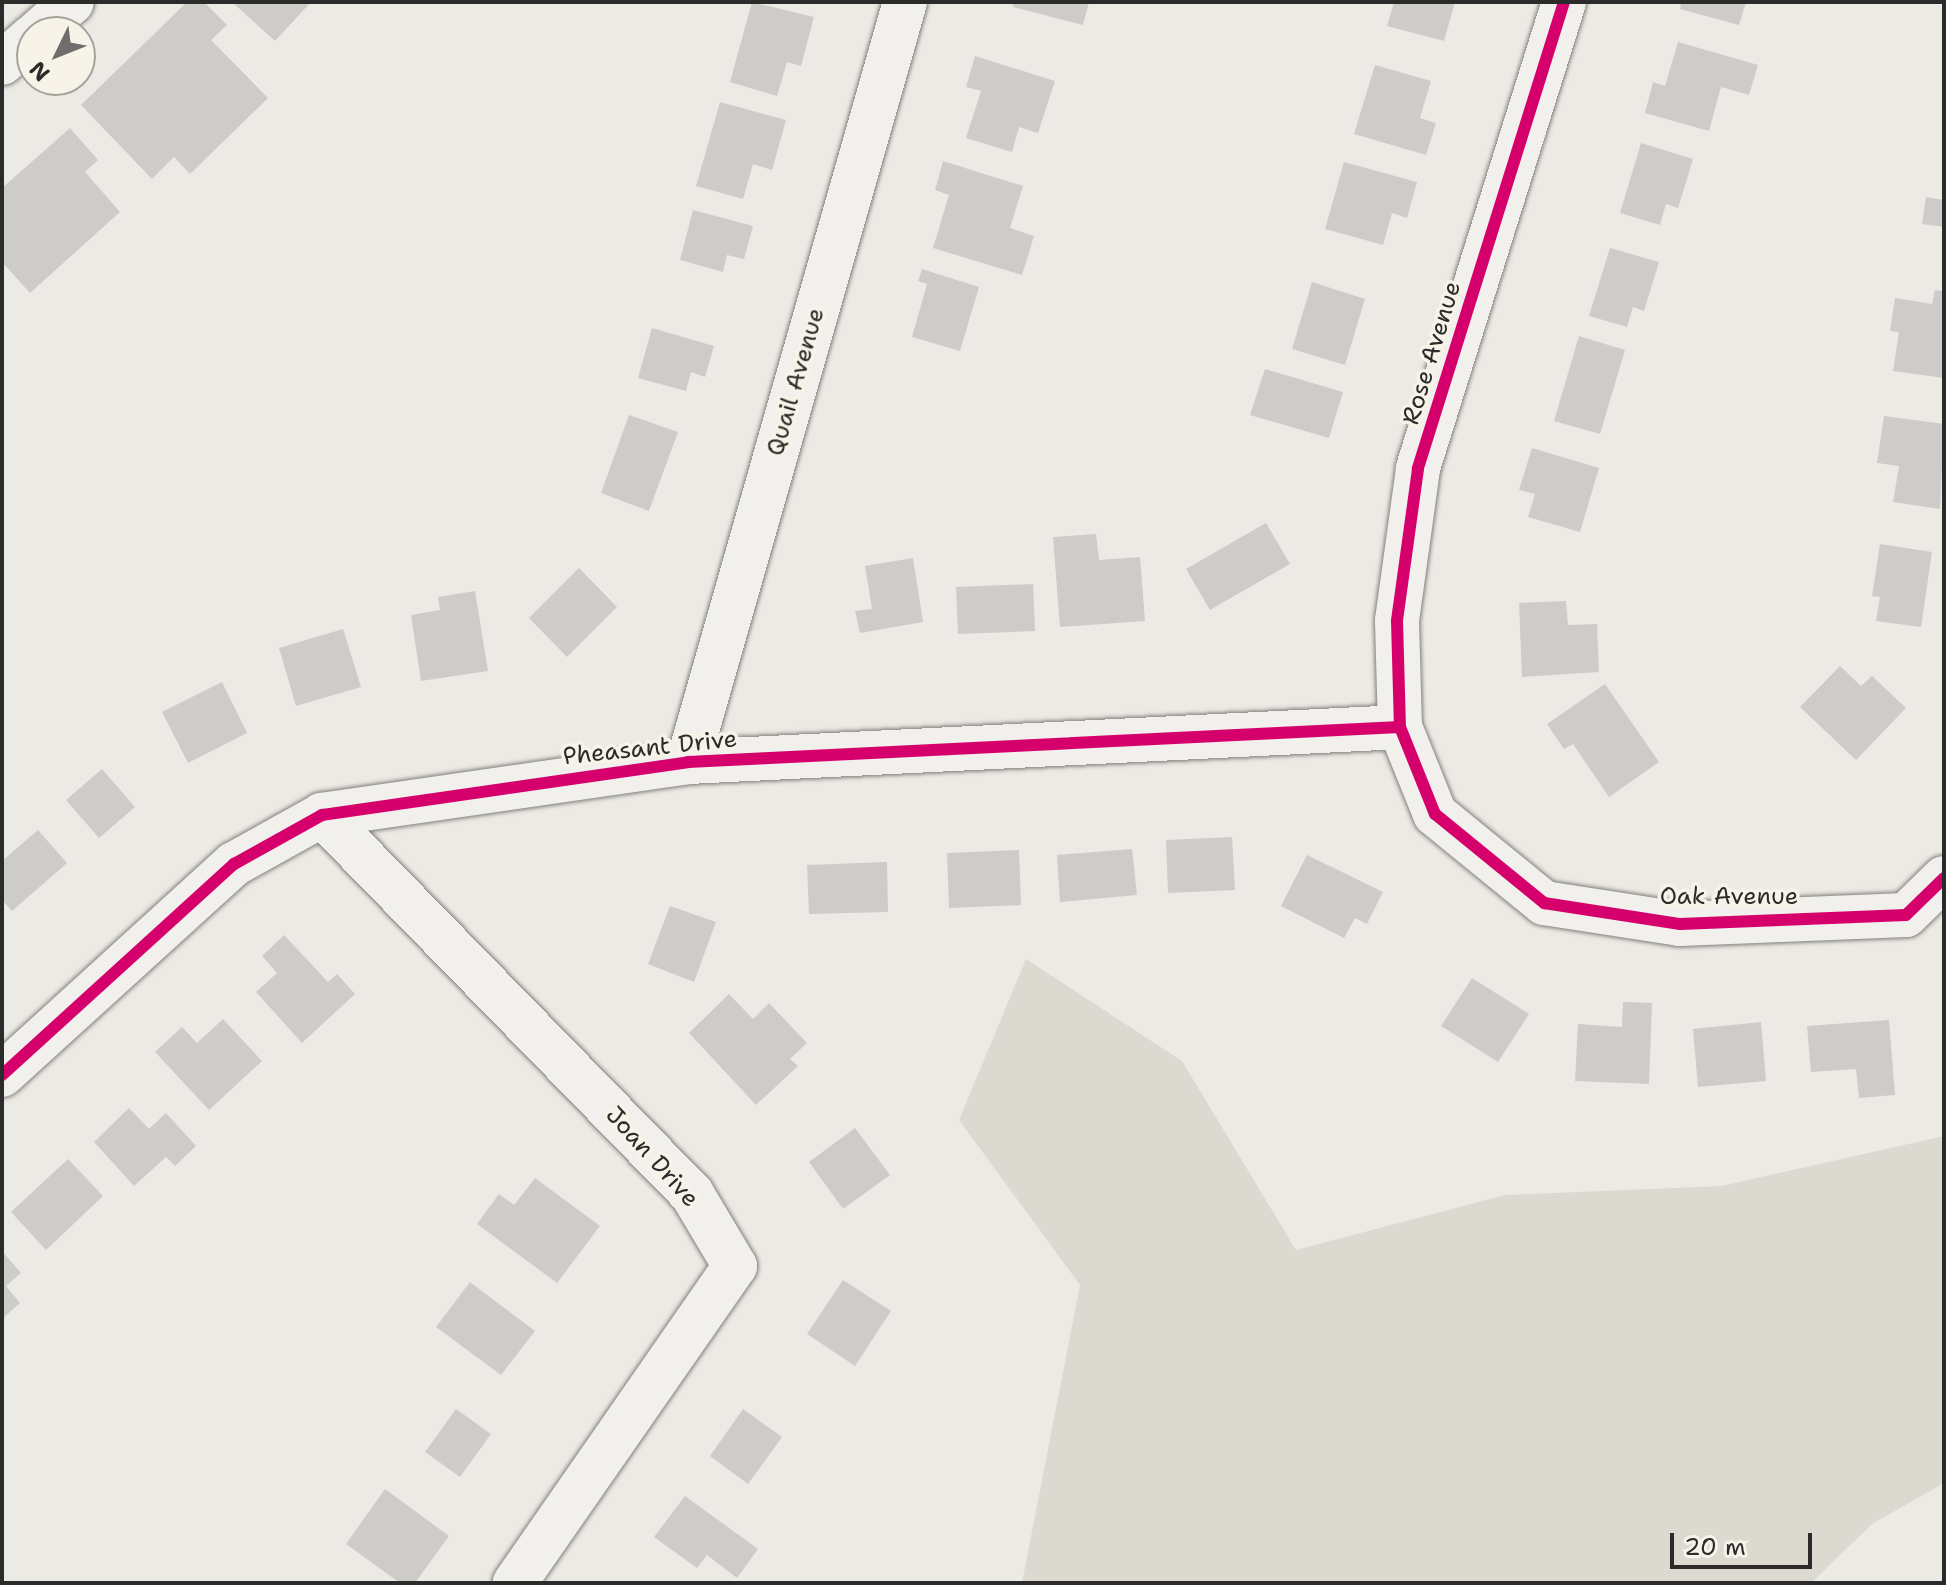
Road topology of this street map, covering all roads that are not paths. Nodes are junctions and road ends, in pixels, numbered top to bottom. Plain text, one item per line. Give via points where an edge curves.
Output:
1 (72, 2) edge
2 (905, 2) edge
3 (1564, 2) edge
4 (56, 16) edge
5 (1400, 727) junction
6 (688, 762) junction
7 (322, 815) junction
8 (1944, 878) edge
9 (2, 1075) edge
10 (515, 1583) edge

1 - 4 street
2 - 6 street, Quail Avenue
3 - 5 street, Rose Avenue via 1418,469 1397,621
5 - 6 street, Pheasant Drive
5 - 8 street, Oak Avenue via 1435,814 1544,903 1680,924 1906,915
6 - 7 street, Pheasant Drive
7 - 9 street, Pheasant Drive via 234,864
7 - 10 street, Joan Drive via 692,1194 735,1266

